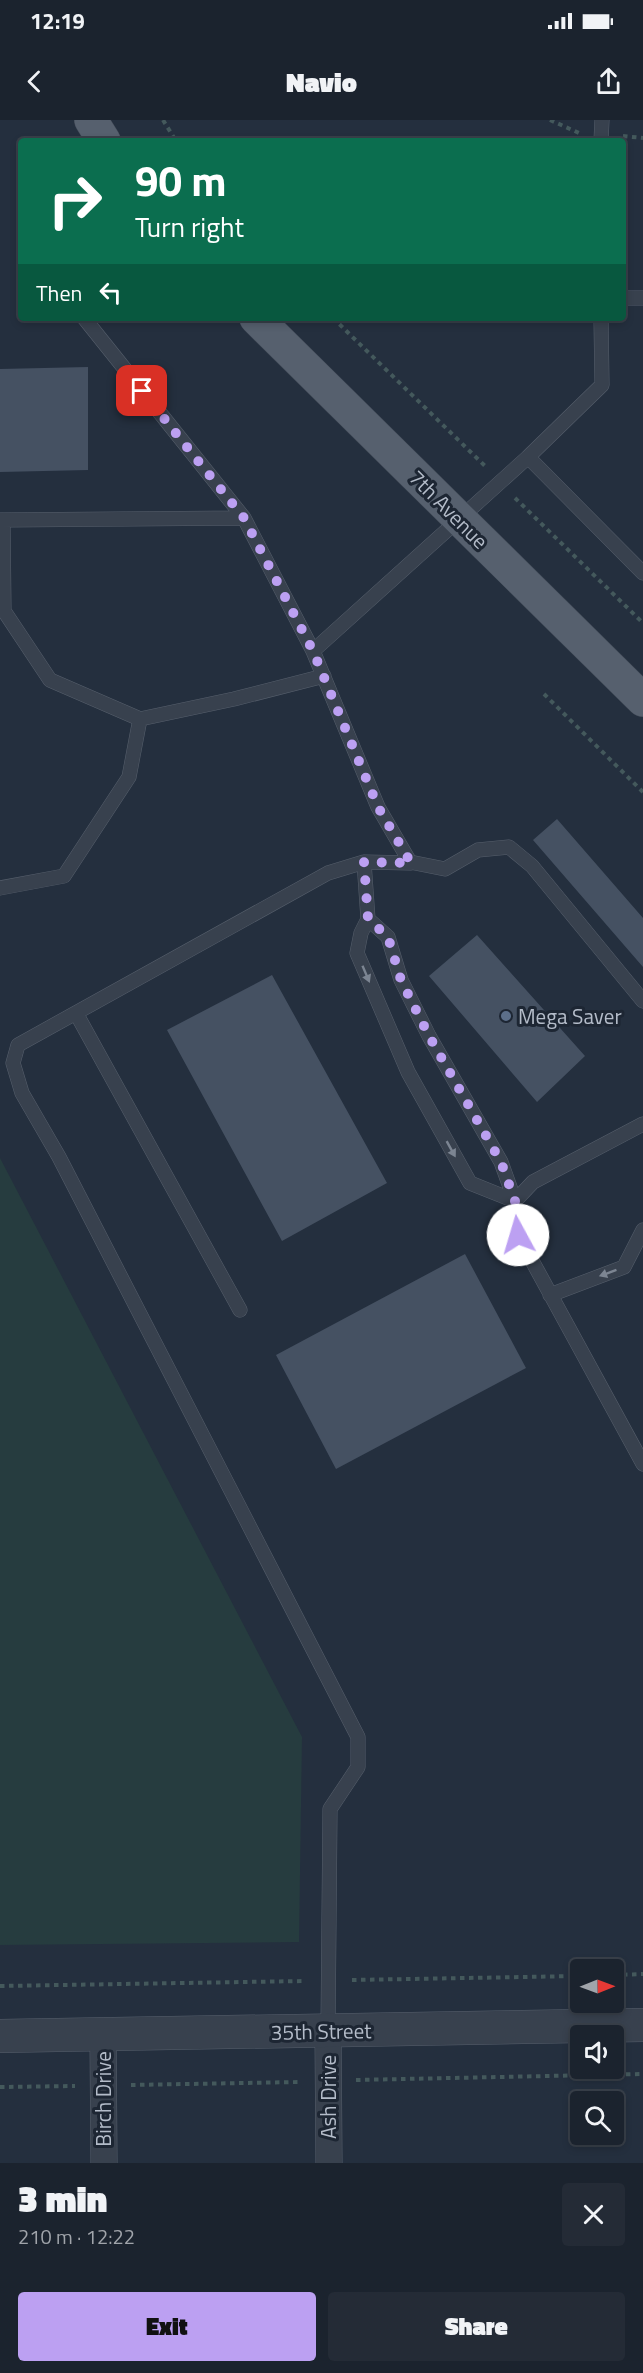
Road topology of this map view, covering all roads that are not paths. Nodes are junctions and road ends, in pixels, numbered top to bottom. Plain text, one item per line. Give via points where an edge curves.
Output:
1 (91, 120) edge
2 (602, 120) edge
3 (102, 138) edge
4 (601, 138) edge
5 (626, 298) edge
6 (643, 298) edge
7 (86, 321) edge
8 (259, 321) edge
9 (601, 321) edge
10 (528, 457) junction
11 (244, 518) junction
12 (459, 518) junction
13 (1, 520) edge
14 (643, 573) edge
15 (313, 651) junction
16 (324, 676) junction
17 (643, 700) edge
18 (140, 719) junction
19 (364, 862) junction
20 (411, 863) junction
21 (0, 888) edge
22 (368, 919) junction
23 (643, 1001) edge
24 (76, 1013) junction
25 (643, 1124) edge
26 (515, 1201) junction
27 (643, 1230) edge
28 (550, 1295) junction
29 (240, 1310) dead end
30 (643, 1464) edge
31 (643, 2025) edge
32 (328, 2030) junction
33 (103, 2035) junction
34 (0, 2036) edge
35 (104, 2163) edge
36 (329, 2163) edge

1 - 3 main road
2 - 4 lane
5 - 6 lane
7 - 11 lane
8 - 12 main road, 7th Avenue
9 - 10 lane via 602,385
10 - 12 lane
10 - 14 lane
11 - 13 lane
11 - 15 lane
12 - 15 lane
12 - 17 main road, 7th Avenue
13 - 18 lane via 4,611 50,681
15 - 16 lane
16 - 18 lane
16 - 20 lane via 378,807
18 - 21 lane via 129,777 64,876
19 - 20 lane
19 - 22 lane
19 - 24 lane via 328,873
20 - 23 lane via 445,869 478,850 509,847 532,866
22 - 26 lane via 388,937 401,980 501,1162
22 -> 26 lane via 357,953 408,1072 470,1183
24 - 29 lane
24 - 32 lane via 18,1045 13,1063 22,1094 59,1157 358,1737 358,1767 330,1809
25 - 26 lane via 533,1182
26 - 28 lane via 518,1235
27 -> 28 lane via 624,1267
28 - 30 lane
31 - 32 street, 35th Street
32 - 33 street, 35th Street
32 - 36 street, Ash Drive
33 - 34 street, 35th Street
33 - 35 street, Birch Drive

